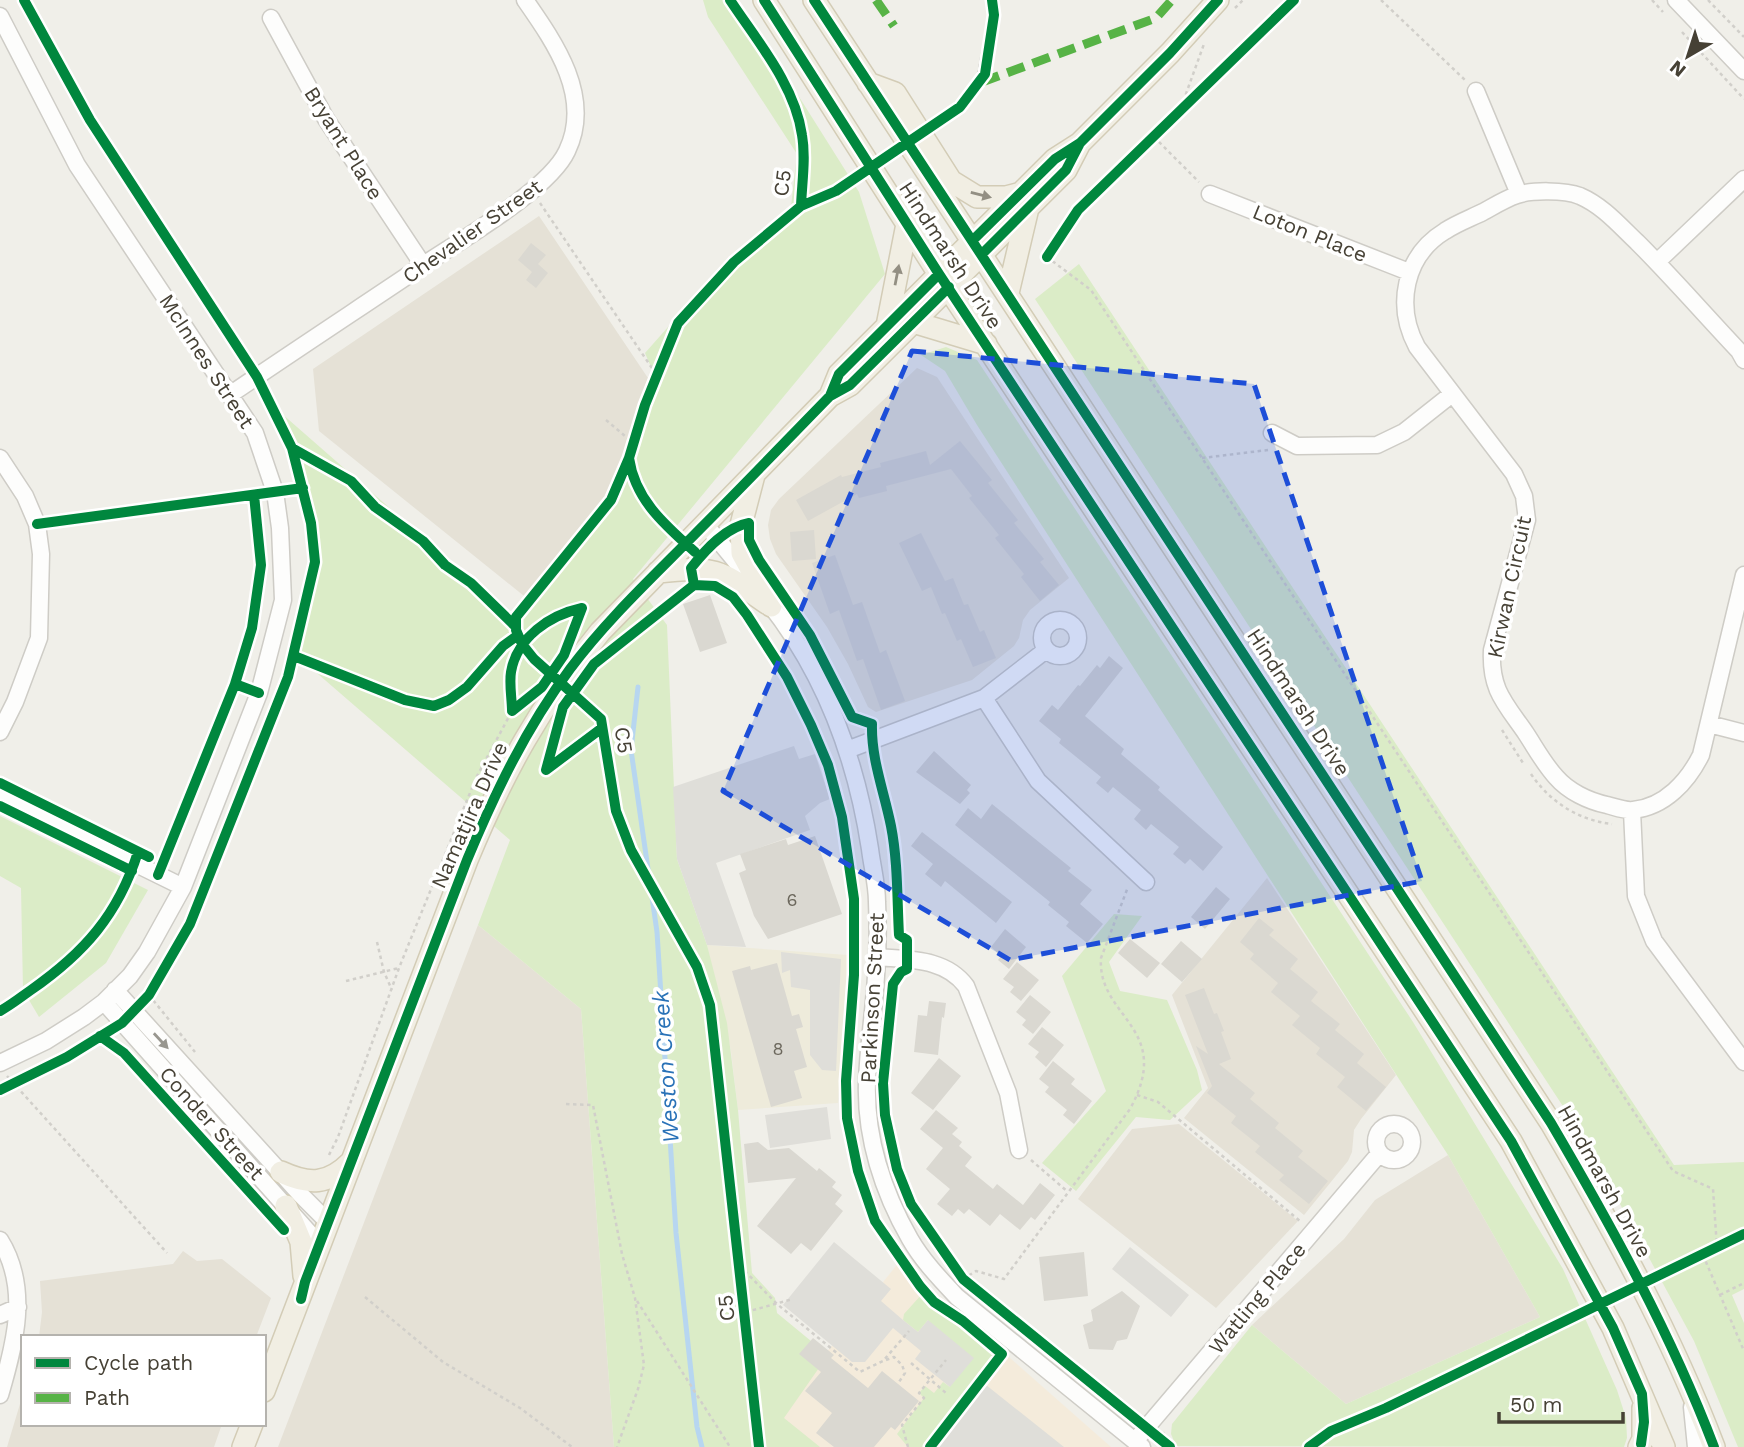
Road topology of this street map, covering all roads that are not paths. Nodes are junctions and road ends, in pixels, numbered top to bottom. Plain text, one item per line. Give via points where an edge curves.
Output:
1 (525, 0) edge
2 (765, 0) edge
3 (814, 0) edge
4 (1676, 0) edge
5 (1226, 4) edge
6 (0, 16) edge
7 (271, 19) dead end
8 (1744, 71) edge
9 (868, 83) junction
10 (1476, 91) road end
11 (1744, 179) edge
12 (1210, 194) road end
13 (1519, 194) junction
14 (1024, 200) junction
15 (907, 224) junction
16 (977, 247) junction
17 (1657, 262) junction
18 (423, 265) junction
19 (1409, 272) junction
20 (944, 281) junction
21 (1007, 293) junction
22 (913, 323) junction
23 (887, 326) junction
24 (986, 344) junction
25 (1744, 360) edge
26 (231, 394) junction
27 (1452, 394) junction
28 (830, 396) junction
29 (1272, 433) dead end
30 (0, 458) edge
31 (754, 473) junction
32 (705, 524) junction
33 (658, 572) junction
34 (1744, 575) edge
35 (771, 606) junction
36 (1046, 650) dead end
37 (984, 698) junction
38 (1709, 724) junction
39 (0, 732) edge
40 (1744, 733) edge
41 (847, 750) junction
42 (0, 797) edge
43 (1632, 818) junction
44 (1140, 876) road end
45 (183, 887) junction
46 (877, 957) junction
47 (110, 996) junction
48 (1744, 1062) edge
49 (0, 1066) edge
50 (1019, 1150) road end
51 (1379, 1154) dead end
52 (352, 1161) junction
53 (281, 1172) junction
54 (286, 1206) junction
55 (328, 1222) junction
56 (0, 1240) edge
57 (320, 1245) junction
58 (305, 1282) junction
59 (18, 1307) junction
60 (0, 1315) edge
61 (1690, 1384) junction
62 (266, 1386) edge
63 (1642, 1394) junction
64 (0, 1395) edge
65 (251, 1426) edge
66 (1139, 1444) edge
67 (243, 1447) edge
68 (1639, 1447) edge
69 (1664, 1447) edge
70 (1696, 1447) edge
71 (1714, 1447) edge

1 - 18 street, Chevalier Street via 569,72 575,104 567,152 532,191
2 - 15 main road, Hindmarsh Drive
3 - 9 main road, Hindmarsh Drive
4 - 8 street
5 - 14 main road, Namatjira Drive via 1080,144 1066,170
6 - 26 street, McInnes Street via 78,165
7 - 18 street, Bryant Place via 326,119
9 -> 14 main road via 895,93 951,181 977,197
9 - 16 main road, Hindmarsh Drive
10 - 13 street
11 - 17 street
12 - 19 street, Loton Place
13 - 17 street, Kirwan Circuit via 1577,194 1600,206
13 - 19 street, Kirwan Circuit via 1444,232
14 - 16 main road, Namatjira Drive
14 - 21 main road
15 - 20 main road, Hindmarsh Drive
23 -> 15 main road
16 - 20 main road, Namatjira Drive
16 - 21 main road, Hindmarsh Drive
17 - 25 street, Kirwan Circuit
18 - 26 street, Chevalier Street
19 - 27 street, Kirwan Circuit via 1406,323 1417,347
20 - 22 main road, Namatjira Drive
20 - 23 main road, Namatjira Drive
20 - 24 main road, Hindmarsh Drive
21 - 61 main road, Hindmarsh Drive via 1551,1123
22 - 24 main road
22 - 28 main road, Namatjira Drive via 850,385
23 - 28 main road, Namatjira Drive via 839,374
24 - 63 main road, Hindmarsh Drive via 1511,1141 1613,1328
26 - 45 street, McInnes Street via 256,433 275,492 283,600 259,694
27 - 29 street via 1404,432 1377,445 1297,446
27 - 43 street, Kirwan Circuit via 1514,474 1527,508 1525,533 1492,650 1496,691 1556,777 1574,792
28 - 31 main road, Namatjira Drive
30 - 39 street via 37,524 41,554 39,638
31 - 32 main road, Namatjira Drive
31 - 35 main road via 741,525 742,554
32 - 33 main road, Namatjira Drive
32 - 35 street, Parkinson Street
33 - 35 main road via 714,570
33 - 52 main road, Namatjira Drive via 569,670 514,755 490,805
34 - 38 street
35 - 41 street, Parkinson Street via 829,703
36 - 37 street
37 - 41 street
37 - 44 street via 1038,781
38 - 40 street
38 - 43 street via 1701,755 1686,779
41 - 46 street, Parkinson Street via 865,816 877,899
42 - 45 street
43 - 48 street via 1636,896 1654,941
45 - 47 street, McInnes Street via 147,952
46 - 50 street via 936,963 957,974 966,986 1008,1093
46 - 66 street, Parkinson Street via 866,1083 868,1117 876,1163 911,1240 957,1297
47 - 49 street, McInnes Street via 46,1041
47 -> 53 street, Conder Street via 134,1012
47 - 54 street, Conder Street
51 - 66 street, Watling Place via 1146,1428
52 - 53 main road via 341,1172 308,1182
52 - 55 main road, Namatjira Drive
53 - 55 street, Conder Street
54 - 57 street, Conder Street
54 - 58 main road via 302,1242
55 - 57 main road, Namatjira Drive
56 - 59 street via 17,1281
57 - 58 main road, Namatjira Drive
58 - 62 main road, Namatjira Drive
59 - 60 street
59 - 64 street
61 - 70 street
61 - 71 main road, Hindmarsh Drive
63 - 68 main road via 1643,1440
63 - 69 main road, Hindmarsh Drive
65 - 67 main road

